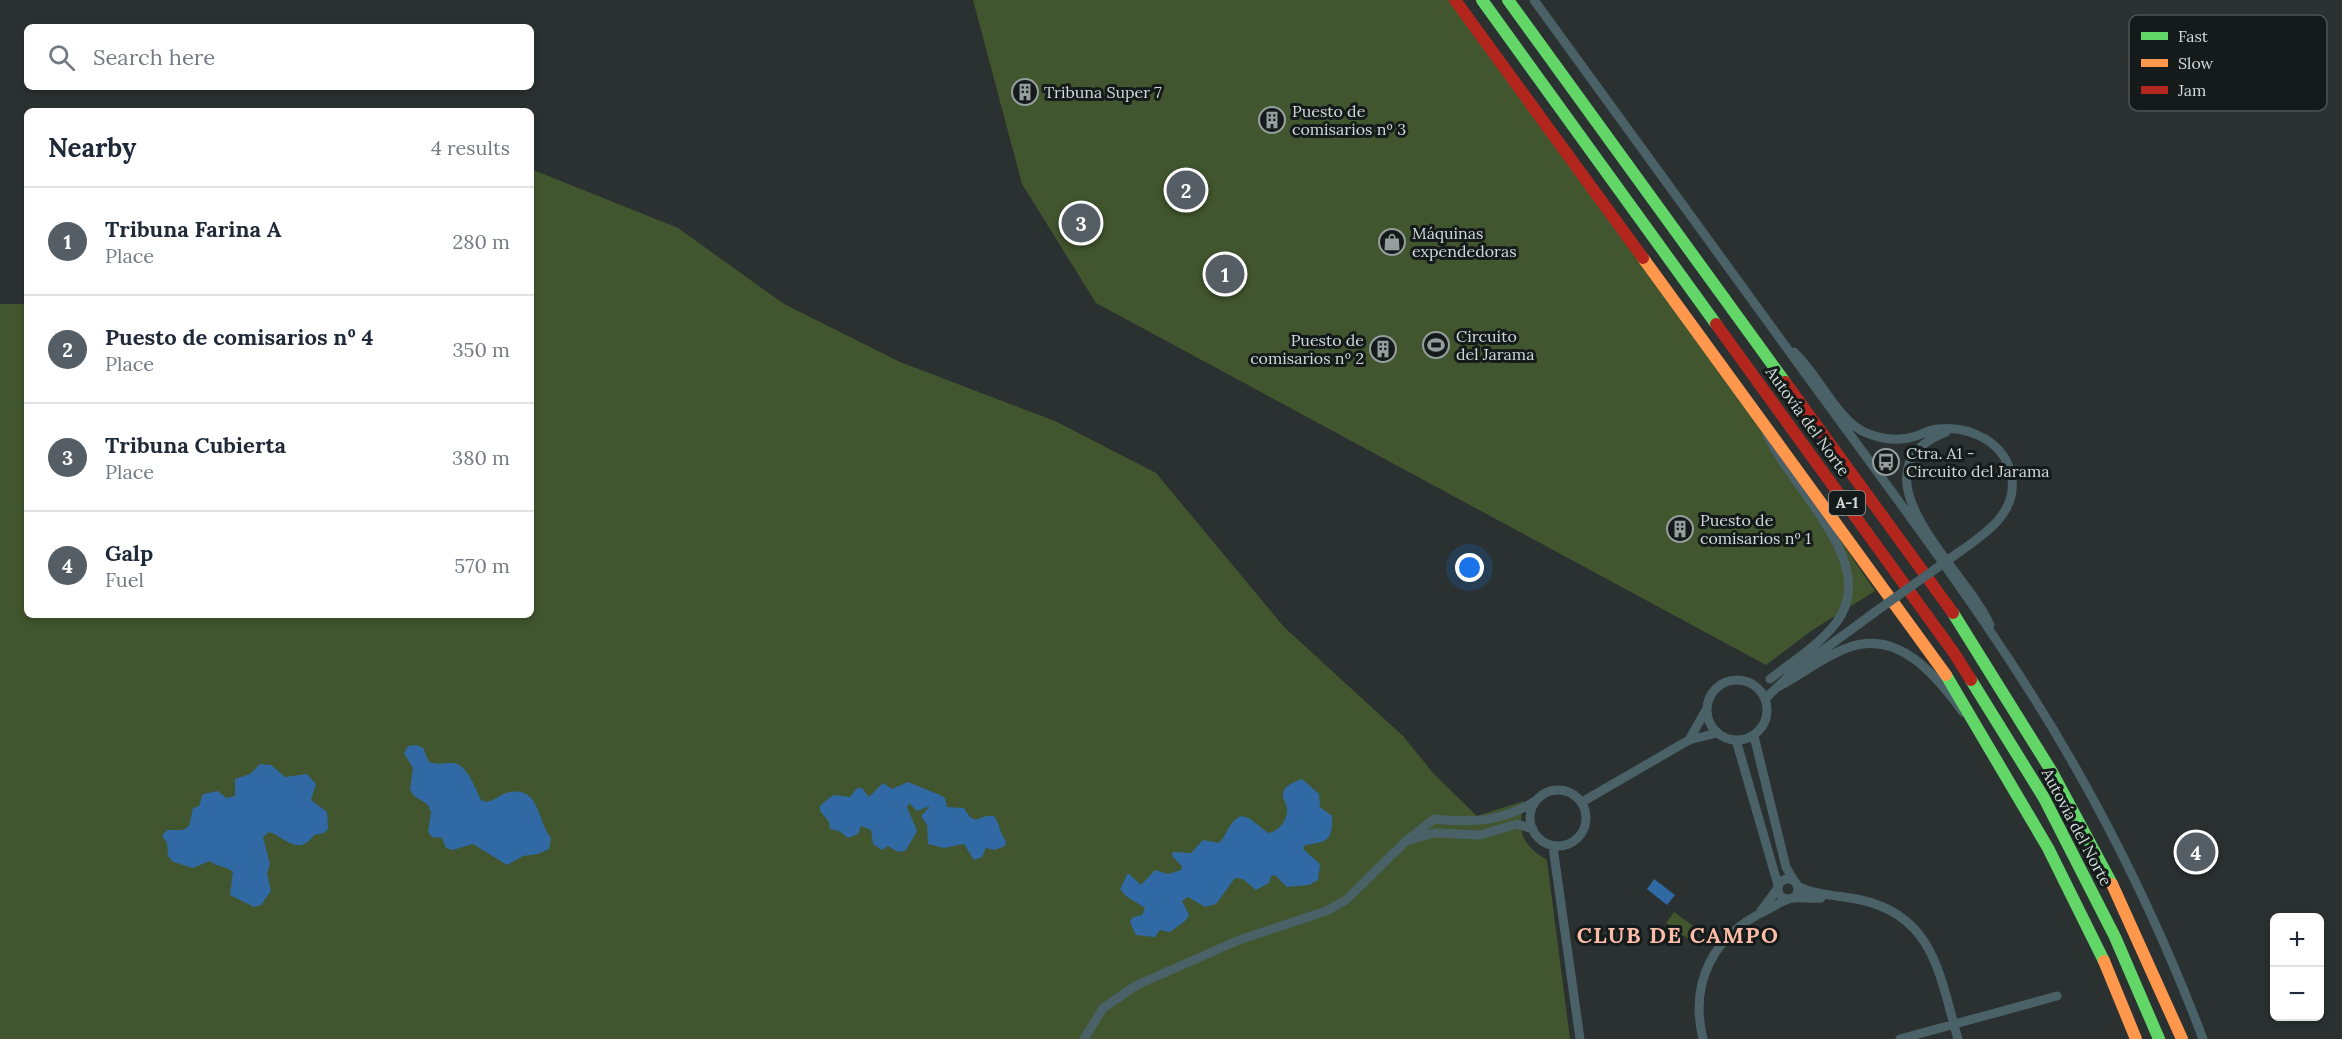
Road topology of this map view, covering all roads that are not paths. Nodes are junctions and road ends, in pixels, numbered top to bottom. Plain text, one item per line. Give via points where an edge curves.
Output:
1 (1455, 0) edge
2 (1482, 0) edge
3 (1508, 0) edge
4 (1534, 0) edge
5 (1776, 334) junction
6 (1764, 426) junction
7 (1951, 429) junction
8 (1999, 644) junction
9 (1792, 673) junction
10 (1770, 680) junction
11 (1753, 684) junction
12 (1778, 687) junction
13 (1765, 699) junction
14 (1708, 705) junction
15 (1717, 733) junction
16 (1754, 736) junction
17 (1689, 740) junction
18 (1736, 741) junction
19 (2008, 778) junction
20 (1535, 801) junction
21 (1582, 802) junction
22 (1439, 820) junction
23 (1533, 829) junction
24 (1434, 832) junction
25 (1406, 841) junction
26 (1553, 847) junction
27 (1795, 884) junction
28 (1778, 887) junction
29 (1829, 897) junction
30 (1791, 898) junction
31 (1760, 913) junction
32 (2057, 996) dead end
33 (1954, 1025) junction
34 (1084, 1039) edge
35 (1580, 1039) edge
36 (1703, 1039) edge
37 (1900, 1039) edge
38 (1958, 1039) edge
39 (2136, 1039) edge
40 (2159, 1039) edge
41 (2182, 1039) edge
42 (2203, 1039) edge

1 - 6 main road
2 - 40 main road, Autovía del Norte / A-1 via 1954,653 2044,798 2115,937
3 - 41 main road, Autovía del Norte / A-1 via 1997,678 2110,878
4 - 5 street
5 - 7 street via 1809,366 1860,430 1892,439
5 - 8 street
6 - 10 street via 1776,456 1842,549 1850,585 1848,601 1838,621
6 - 19 main road via 1940,666
7 - 8 street via 1925,442 1911,457 1905,480 1907,492 1920,520 1986,615
7 - 9 street, bridge via 1979,434 1999,449 2011,471 2013,484 1999,521
8 - 42 street via 2055,734 2116,845
9 - 10 street
9 - 12 street
10 - 11 street
11 - 13 street
11 - 14 street via 1728,682 1714,691
12 - 13 street
12 - 19 street via 1849,647 1892,647 1927,667
13 - 16 street via 1766,719
14 - 15 street via 1707,715
14 - 17 street
15 - 17 street
15 - 18 street
16 - 18 street
16 - 27 street via 1784,857
17 - 21 street
18 - 28 street
19 - 39 main road via 2075,902
20 - 21 street via 1558,790 1575,795
20 - 22 street via 1522,810 1491,819 1467,823
20 - 23 street via 1530,816
21 - 26 street via 1586,812 1583,834 1569,845
22 - 24 street via 1442,827
22 - 25 street via 1427,822
23 - 24 street via 1517,824 1480,835
23 - 26 street via 1535,836
24 - 25 street
25 - 34 street via 1346,900 1326,911 1239,940 1137,985 1103,1008
26 - 35 street
27 - 28 street via 1786,879
27 - 29 street
27 - 30 street via 1796,894
28 - 30 street via 1782,897
28 - 31 street
29 - 30 street
29 - 33 street via 1882,907 1922,936 1947,994
30 - 31 street
31 - 36 street via 1741,923 1715,952 1702,978 1698,1019
32 - 33 street
33 - 37 street
33 - 38 street

